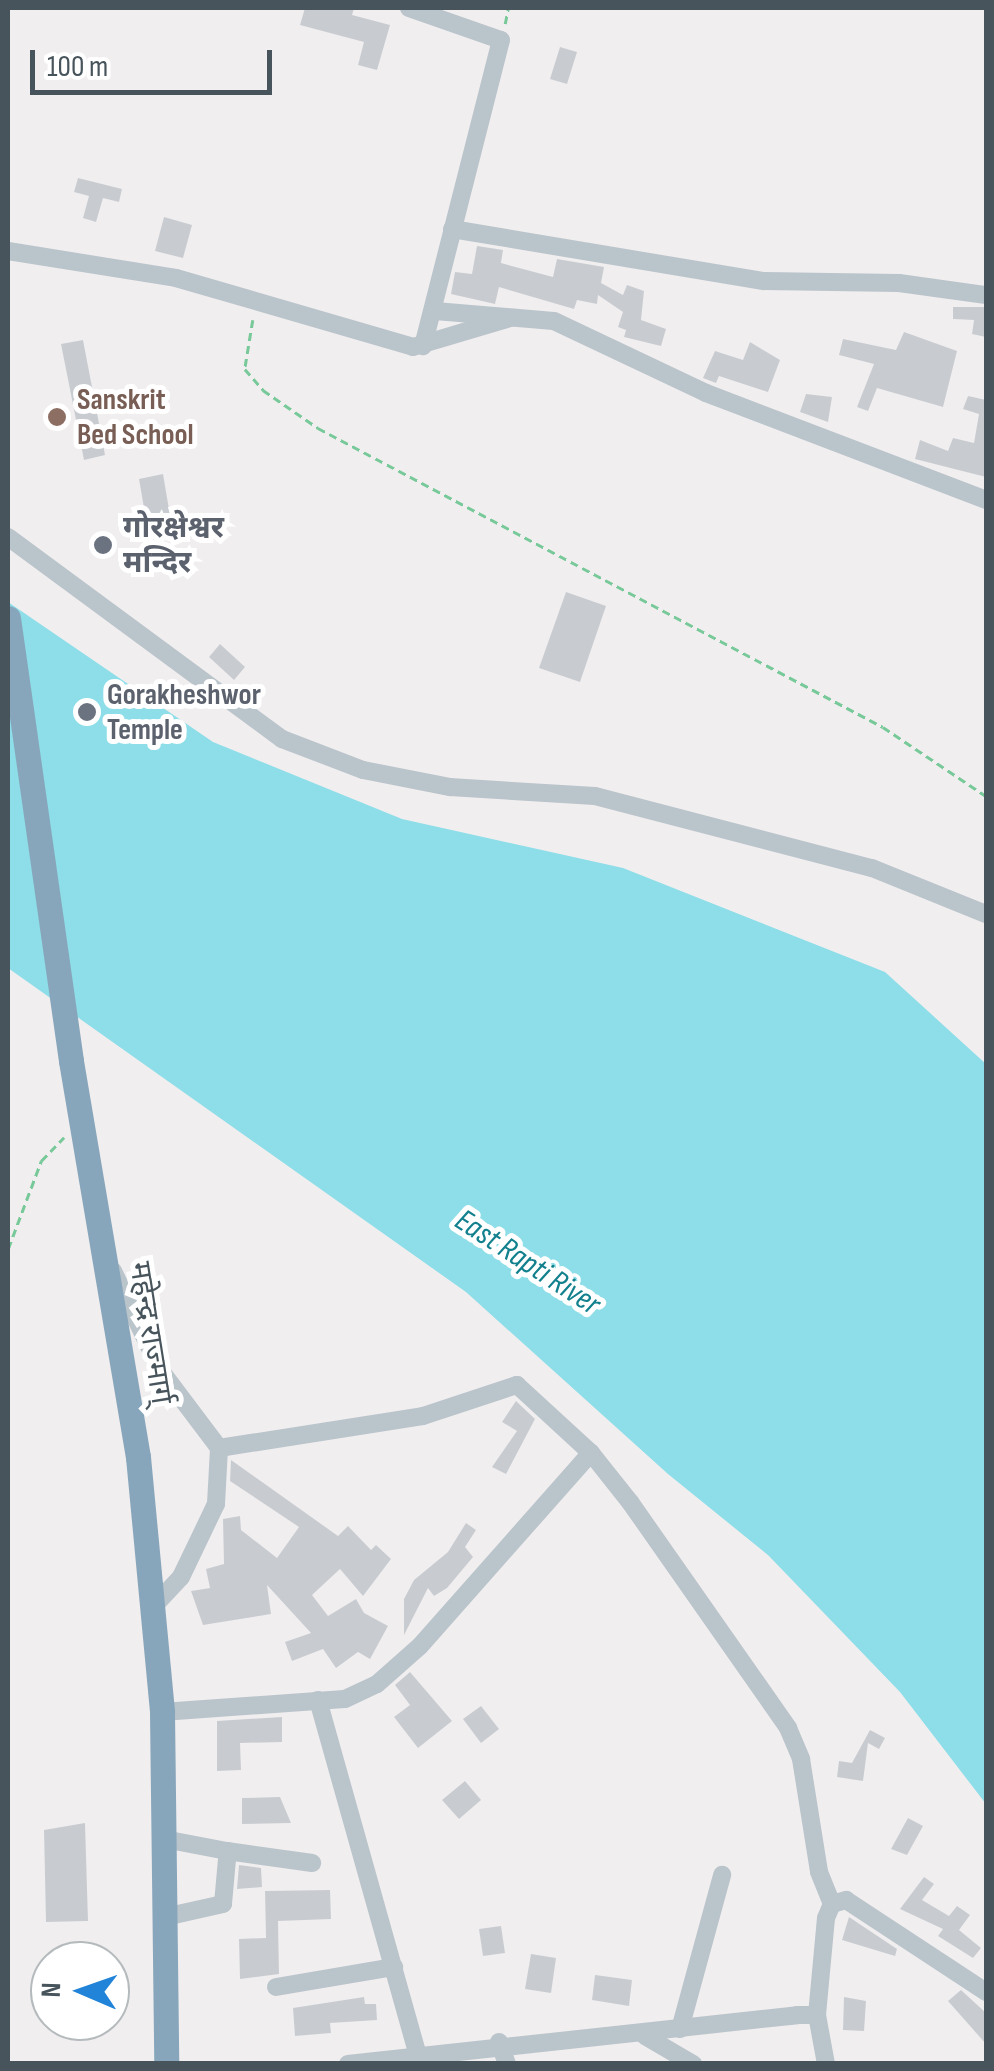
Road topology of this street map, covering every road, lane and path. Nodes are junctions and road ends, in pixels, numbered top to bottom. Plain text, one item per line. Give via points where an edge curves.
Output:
1 (408, 8) edge
2 (452, 229) junction
3 (8, 251) edge
4 (986, 294) edge
5 (258, 301) junction
6 (435, 311) junction
7 (512, 317) junction
8 (423, 346) junction
9 (986, 500) edge
10 (8, 537) edge
11 (8, 618) edge
12 (986, 796) edge
13 (986, 914) edge
14 (82, 1130) junction
15 (8, 1250) edge
16 (104, 1252) junction
17 (219, 1448) junction
18 (591, 1453) junction
19 (152, 1608) junction
20 (318, 1700) junction
21 (162, 1712) junction
22 (164, 1839) junction
23 (226, 1851) junction
24 (312, 1863) dead end
25 (722, 1876) dead end
26 (832, 1904) junction
27 (165, 1916) junction
28 (394, 1967) junction
29 (276, 1987) dead end
30 (986, 1992) edge
31 (817, 2015) junction
32 (680, 2029) junction
33 (645, 2036) junction
34 (499, 2042) junction
35 (416, 2053) junction
36 (666, 2057) edge
37 (360, 2063) edge
38 (166, 2064) edge
39 (507, 2064) edge
40 (692, 2064) edge
41 (826, 2064) edge

1 - 2 street via 501,40 465,202
2 - 4 street via 764,282 899,283
2 - 6 street
3 - 5 street via 176,278
5 - 8 street via 384,342
5 - 12 path via 245,369 291,409 882,727
6 - 7 street
6 - 8 street
7 - 8 street
7 - 9 street via 554,321 706,392
10 - 13 street via 282,739 362,770 450,786 595,796 872,868
11 - 14 highway, महेन्द्र राज्मार्ग्
14 - 15 path via 59,1140 41,1161
14 - 16 highway, महेन्द्र राज्मार्ग्
16 - 17 street via 161,1372
16 - 19 highway, महेन्द्र राज्मार्ग् via 138,1456
17 - 18 street via 423,1416 517,1385
17 - 19 street via 216,1504 181,1577
18 - 20 street via 420,1646 376,1684 346,1699
18 - 26 street via 788,1728 801,1759 818,1872
19 - 21 highway, महेन्द्र राज्मार्ग्
20 - 21 street
20 - 28 street
21 - 22 highway, महेन्द्र राज्मार्ग्
22 - 23 street
22 - 27 highway, महेन्द्र राज्मार्ग्
23 - 24 street
23 - 27 street via 223,1904
25 - 32 street
26 - 30 street via 846,1900 880,1917
26 - 31 street
27 - 38 highway, महेन्द्र राज्मार्ग्
28 - 29 street
28 - 35 street
31 - 32 street
31 - 41 street
32 - 33 street
33 - 34 street
33 - 36 street
34 - 35 street
34 - 39 street
35 - 37 street
36 - 40 street

